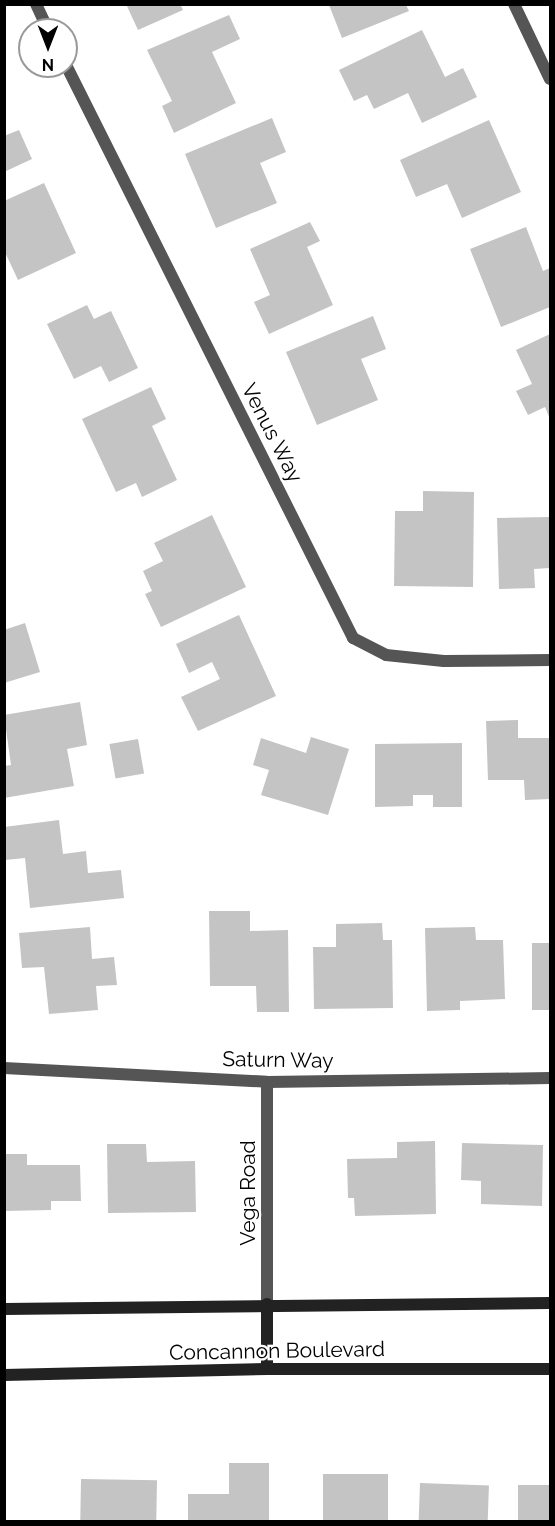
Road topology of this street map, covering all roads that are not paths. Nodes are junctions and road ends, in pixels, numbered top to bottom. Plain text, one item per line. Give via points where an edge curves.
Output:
1 (36, 4) edge
2 (514, 4) edge
3 (42, 18) edge
4 (73, 78) edge
5 (550, 79) edge
6 (550, 660) edge
7 (4, 1068) edge
8 (550, 1078) edge
9 (267, 1082) junction
10 (550, 1303) edge
11 (267, 1304) junction
12 (4, 1309) edge
13 (267, 1369) junction
14 (550, 1369) edge
15 (4, 1375) edge

1 - 3 street
2 - 5 street
4 - 6 street, Venus Way via 353,638 386,655 420,659
7 - 9 street, Saturn Way
8 - 9 street, Saturn Way
9 - 11 street, Vega Road
10 - 11 main road
11 - 12 main road
11 - 13 main road
13 - 14 main road, Concannon Boulevard
13 - 15 main road, Concannon Boulevard

